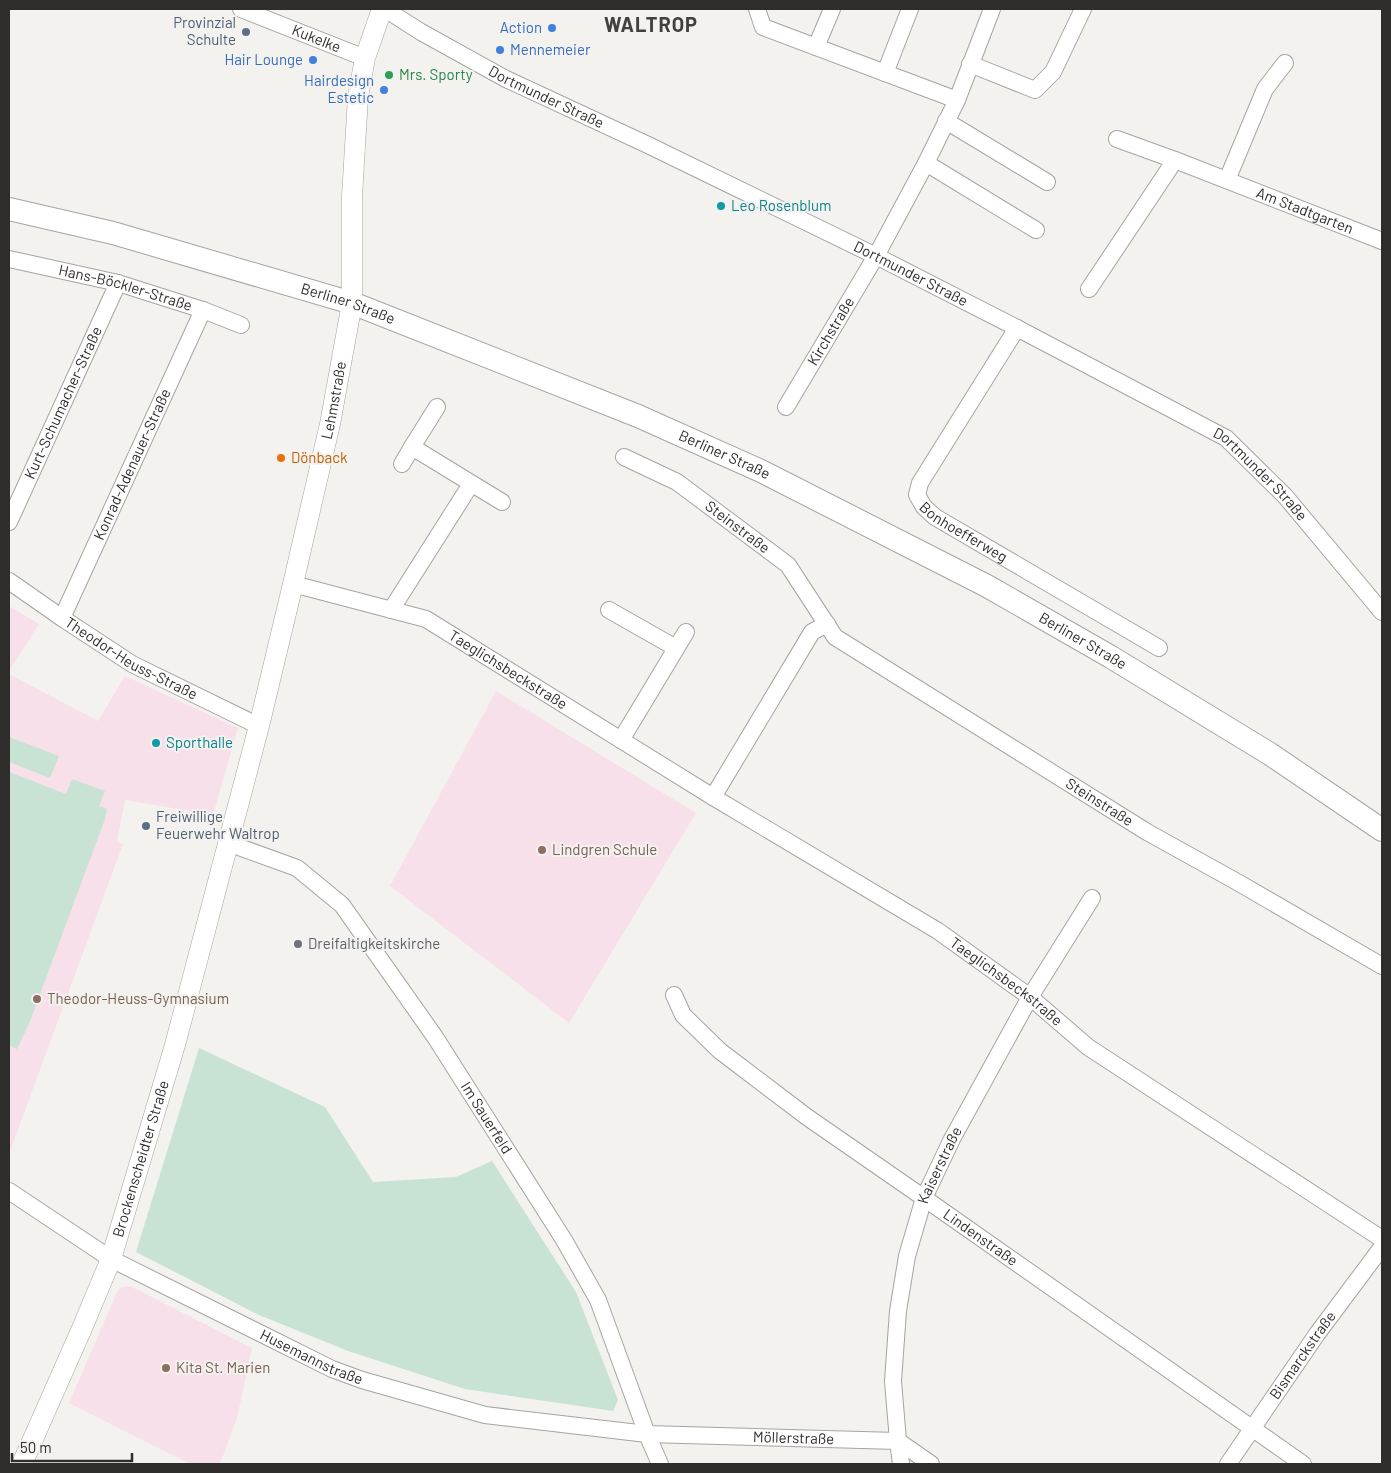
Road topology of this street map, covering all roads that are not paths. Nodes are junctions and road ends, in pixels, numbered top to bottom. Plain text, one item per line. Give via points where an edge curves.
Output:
1 (241, 9) edge
2 (383, 9) edge
3 (757, 9) edge
4 (832, 9) edge
5 (910, 9) edge
6 (992, 9) edge
7 (1083, 9) edge
8 (816, 47) junction
9 (365, 58) junction
10 (1285, 62) dead end
11 (970, 64) junction
12 (885, 74) junction
13 (957, 100) junction
14 (946, 121) junction
15 (1117, 139) dead end
16 (1175, 160) junction
17 (926, 163) junction
18 (1227, 180) junction
19 (1047, 182) dead end
20 (9, 209) edge
21 (1036, 230) dead end
22 (1382, 241) edge
23 (876, 256) junction
24 (9, 259) edge
25 (118, 283) junction
26 (1089, 289) dead end
27 (352, 303) junction
28 (203, 310) junction
29 (241, 325) dead end
30 (1017, 328) junction
31 (437, 406) dead end
32 (786, 407) dead end
33 (412, 448) junction
34 (624, 457) dead end
35 (402, 464) dead end
36 (471, 484) junction
37 (502, 502) dead end
38 (9, 522) edge
39 (9, 581) edge
40 (293, 584) junction
41 (391, 610) junction
42 (609, 610) dead end
43 (1382, 612) edge
44 (62, 618) junction
45 (827, 624) junction
46 (686, 632) dead end
47 (676, 648) junction
48 (1159, 648) dead end
49 (259, 726) junction
50 (621, 740) junction
51 (713, 797) junction
52 (1382, 830) edge
53 (228, 843) junction
54 (1092, 898) dead end
55 (1382, 966) edge
56 (674, 995) dead end
57 (1030, 997) junction
58 (9, 1191) edge
59 (924, 1198) junction
60 (1382, 1239) edge
61 (1382, 1247) edge
62 (111, 1259) junction
63 (1251, 1429) junction
64 (647, 1434) junction
65 (898, 1441) junction
66 (9, 1462) edge
67 (16, 1464) edge
68 (22, 1464) edge
69 (660, 1464) edge
70 (902, 1464) edge
71 (931, 1464) edge
72 (1228, 1464) edge
73 (1303, 1464) edge

1 - 9 street, Kukelke
2 - 9 street, Lehmstraße
2 - 23 street, Dortmunder Straße via 506,79
3 - 8 street via 763,27
4 - 8 street
5 - 12 street
6 - 11 street
7 - 11 street via 1053,72 1036,90
8 - 12 street
9 - 27 street, Lehmstraße via 358,97 352,196
10 - 18 street via 1265,89
11 - 13 street
12 - 13 street
13 - 14 street
14 - 17 street
14 - 19 street
15 - 16 street, Am Stadtgarten
16 - 18 street, Am Stadtgarten
16 - 26 street
17 - 21 street
17 - 23 street
18 - 22 street, Am Stadtgarten
20 - 27 main road, Berliner Straße via 113,232
23 - 30 street, Dortmunder Straße
23 - 32 street, Kirchstraße
24 - 25 street, Hans-Böckler-Straße
25 - 28 street, Hans-Böckler-Straße
25 - 38 street, Kurt-Schumacher-Straße
27 - 40 street, Lehmstraße via 330,424
27 - 52 main road, Berliner Straße via 638,416 762,471 881,531 987,586 1111,657 1270,754
28 - 29 street, Hans-Böckler-Straße
28 - 44 street, Konrad-Adenauer-Straße
30 - 43 street, Dortmunder Straße via 1226,438 1285,496
30 - 48 street, Bonhoefferweg via 920,483 917,495 935,517
31 - 33 street
33 - 35 street
33 - 36 street
34 - 45 street, Steinstraße via 677,482 788,564
36 - 37 street
36 - 41 street
39 - 44 street, Theodor-Heuss-Straße
40 - 41 street, Taeglichsbeckstraße
40 - 49 street, Lehmstraße
41 - 50 street, Taeglichsbeckstraße via 426,619
42 - 47 street
44 - 49 street, Theodor-Heuss-Straße via 132,664
45 - 51 street via 812,632
45 - 55 street, Steinstraße via 835,637 1147,832
46 - 47 street
47 - 50 street
49 - 53 street, Lehmstraße
50 - 51 street, Taeglichsbeckstraße
51 - 57 street, Taeglichsbeckstraße via 938,931
53 - 62 street, Brockenscheidter Straße via 175,1045
53 - 64 street, Im Sauerfeld via 297,868 348,913 434,1037 564,1240 598,1300
54 - 57 street, Kaiserstraße
56 - 59 street, Lindenstraße via 683,1015 720,1051 807,1117
57 - 59 street, Kaiserstraße via 952,1139
57 - 60 street, Taeglichsbeckstraße via 1088,1047
58 - 62 street, Husemannstraße
59 - 63 street, Lindenstraße
59 - 65 street, Kaiserstraße via 907,1256 898,1311 894,1381
61 - 63 street, Bismarckstraße
62 - 64 street, Husemannstraße via 332,1369 362,1380 484,1415
62 - 68 street, Brockenscheidter Straße
63 - 72 street, Bismarckstraße
63 - 73 street, Lindenstraße
64 - 65 street, Möllerstraße
64 - 69 street, Im Sauerfeld
65 - 70 street, Kaiserstraße
65 - 71 street
66 - 67 street

